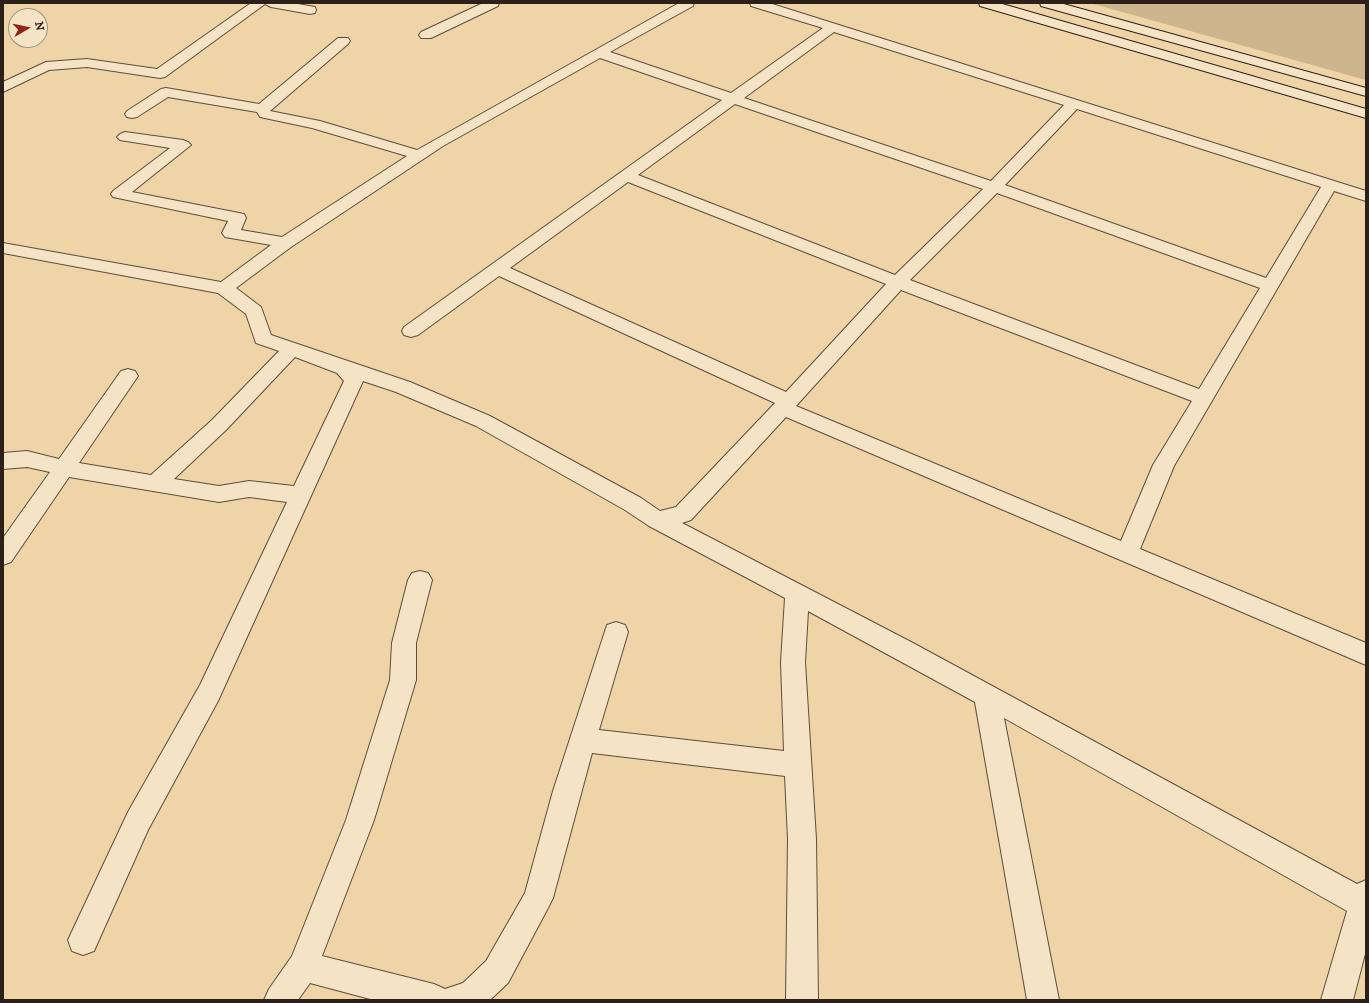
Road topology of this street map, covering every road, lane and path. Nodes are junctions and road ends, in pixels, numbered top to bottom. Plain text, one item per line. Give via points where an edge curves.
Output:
1 (259, 3) edge
2 (271, 3) edge
3 (493, 3) edge
4 (688, 3) edge
5 (756, 3) edge
6 (985, 3) edge
7 (1046, 3) edge
8 (310, 10) dead end
9 (833, 28) junction
10 (426, 35) dead end
11 (343, 41) dead end
12 (598, 53) junction
13 (160, 74) junction
14 (3, 88) edge
15 (166, 92) junction
16 (1366, 92) edge
17 (733, 100) junction
18 (1074, 104) junction
19 (262, 108) junction
20 (132, 114) dead end
21 (1366, 114) edge
22 (125, 137) dead end
23 (419, 155) junction
24 (627, 176) junction
25 (1330, 185) junction
26 (994, 187) junction
27 (1366, 196) edge
28 (285, 243) junction
29 (3, 248) edge
30 (498, 269) junction
31 (898, 282) junction
32 (1270, 286) junction
33 (224, 288) junction
34 (411, 331) dead end
35 (292, 349) junction
36 (344, 368) junction
37 (128, 376) dead end
38 (1204, 398) junction
39 (786, 404) junction
40 (3, 461) edge
41 (64, 468) junction
42 (156, 483) junction
43 (301, 495) junction
44 (657, 520) junction
45 (1127, 553) junction
46 (3, 556) edge
47 (420, 580) dead end
48 (797, 593) junction
49 (616, 632) dead end
50 (1366, 654) edge
51 (987, 696) junction
52 (583, 740) junction
53 (798, 765) junction
54 (1365, 900) edge
55 (83, 940) dead end
56 (303, 966) junction
57 (466, 999) edge
58 (280, 1000) edge
59 (434, 1000) edge
60 (802, 1000) edge
61 (1043, 1000) edge
62 (1337, 1000) edge

1 - 13 street
2 - 8 street
3 - 10 street
4 - 12 street
5 - 9 street
6 - 21 street
7 - 16 street
9 - 17 street
9 - 18 street
11 - 19 street
12 - 17 street
12 - 23 street
13 - 14 street via 87,63 46,66
13 - 15 street
15 - 19 street
15 - 20 street
17 - 24 street
17 - 26 street
18 - 25 street
18 - 26 street
19 - 23 street via 266,114 315,124
22 - 28 street via 183,145 119,194 238,218 231,232
23 - 28 street
24 - 30 street
24 - 31 street
25 - 27 street
25 - 32 street
26 - 31 street
26 - 32 street
28 - 33 street
29 - 33 street
30 - 34 street
30 - 39 street
31 - 38 street
31 - 39 street
32 - 38 street
33 - 35 street via 254,312 263,339
35 - 36 street
35 - 42 street via 219,425
36 - 43 street via 354,380
36 - 44 street via 402,387 483,421 633,504
37 - 41 street
38 - 45 street via 1164,465
39 - 44 street via 682,514
39 - 45 street
40 - 41 street via 28,459
41 - 42 street
41 - 46 street
42 - 43 street via 220,494 249,489
43 - 55 street via 209,693 138,821
44 - 48 street
45 - 50 street
47 - 56 street via 404,643 403,680 360,820
48 - 51 street
48 - 53 street via 793,662
49 - 52 street
51 - 54 street
51 - 61 street
52 - 53 street
52 - 57 street via 538,898 497,972
53 - 60 street via 802,839
54 - 62 street
56 - 58 street
56 - 59 street

